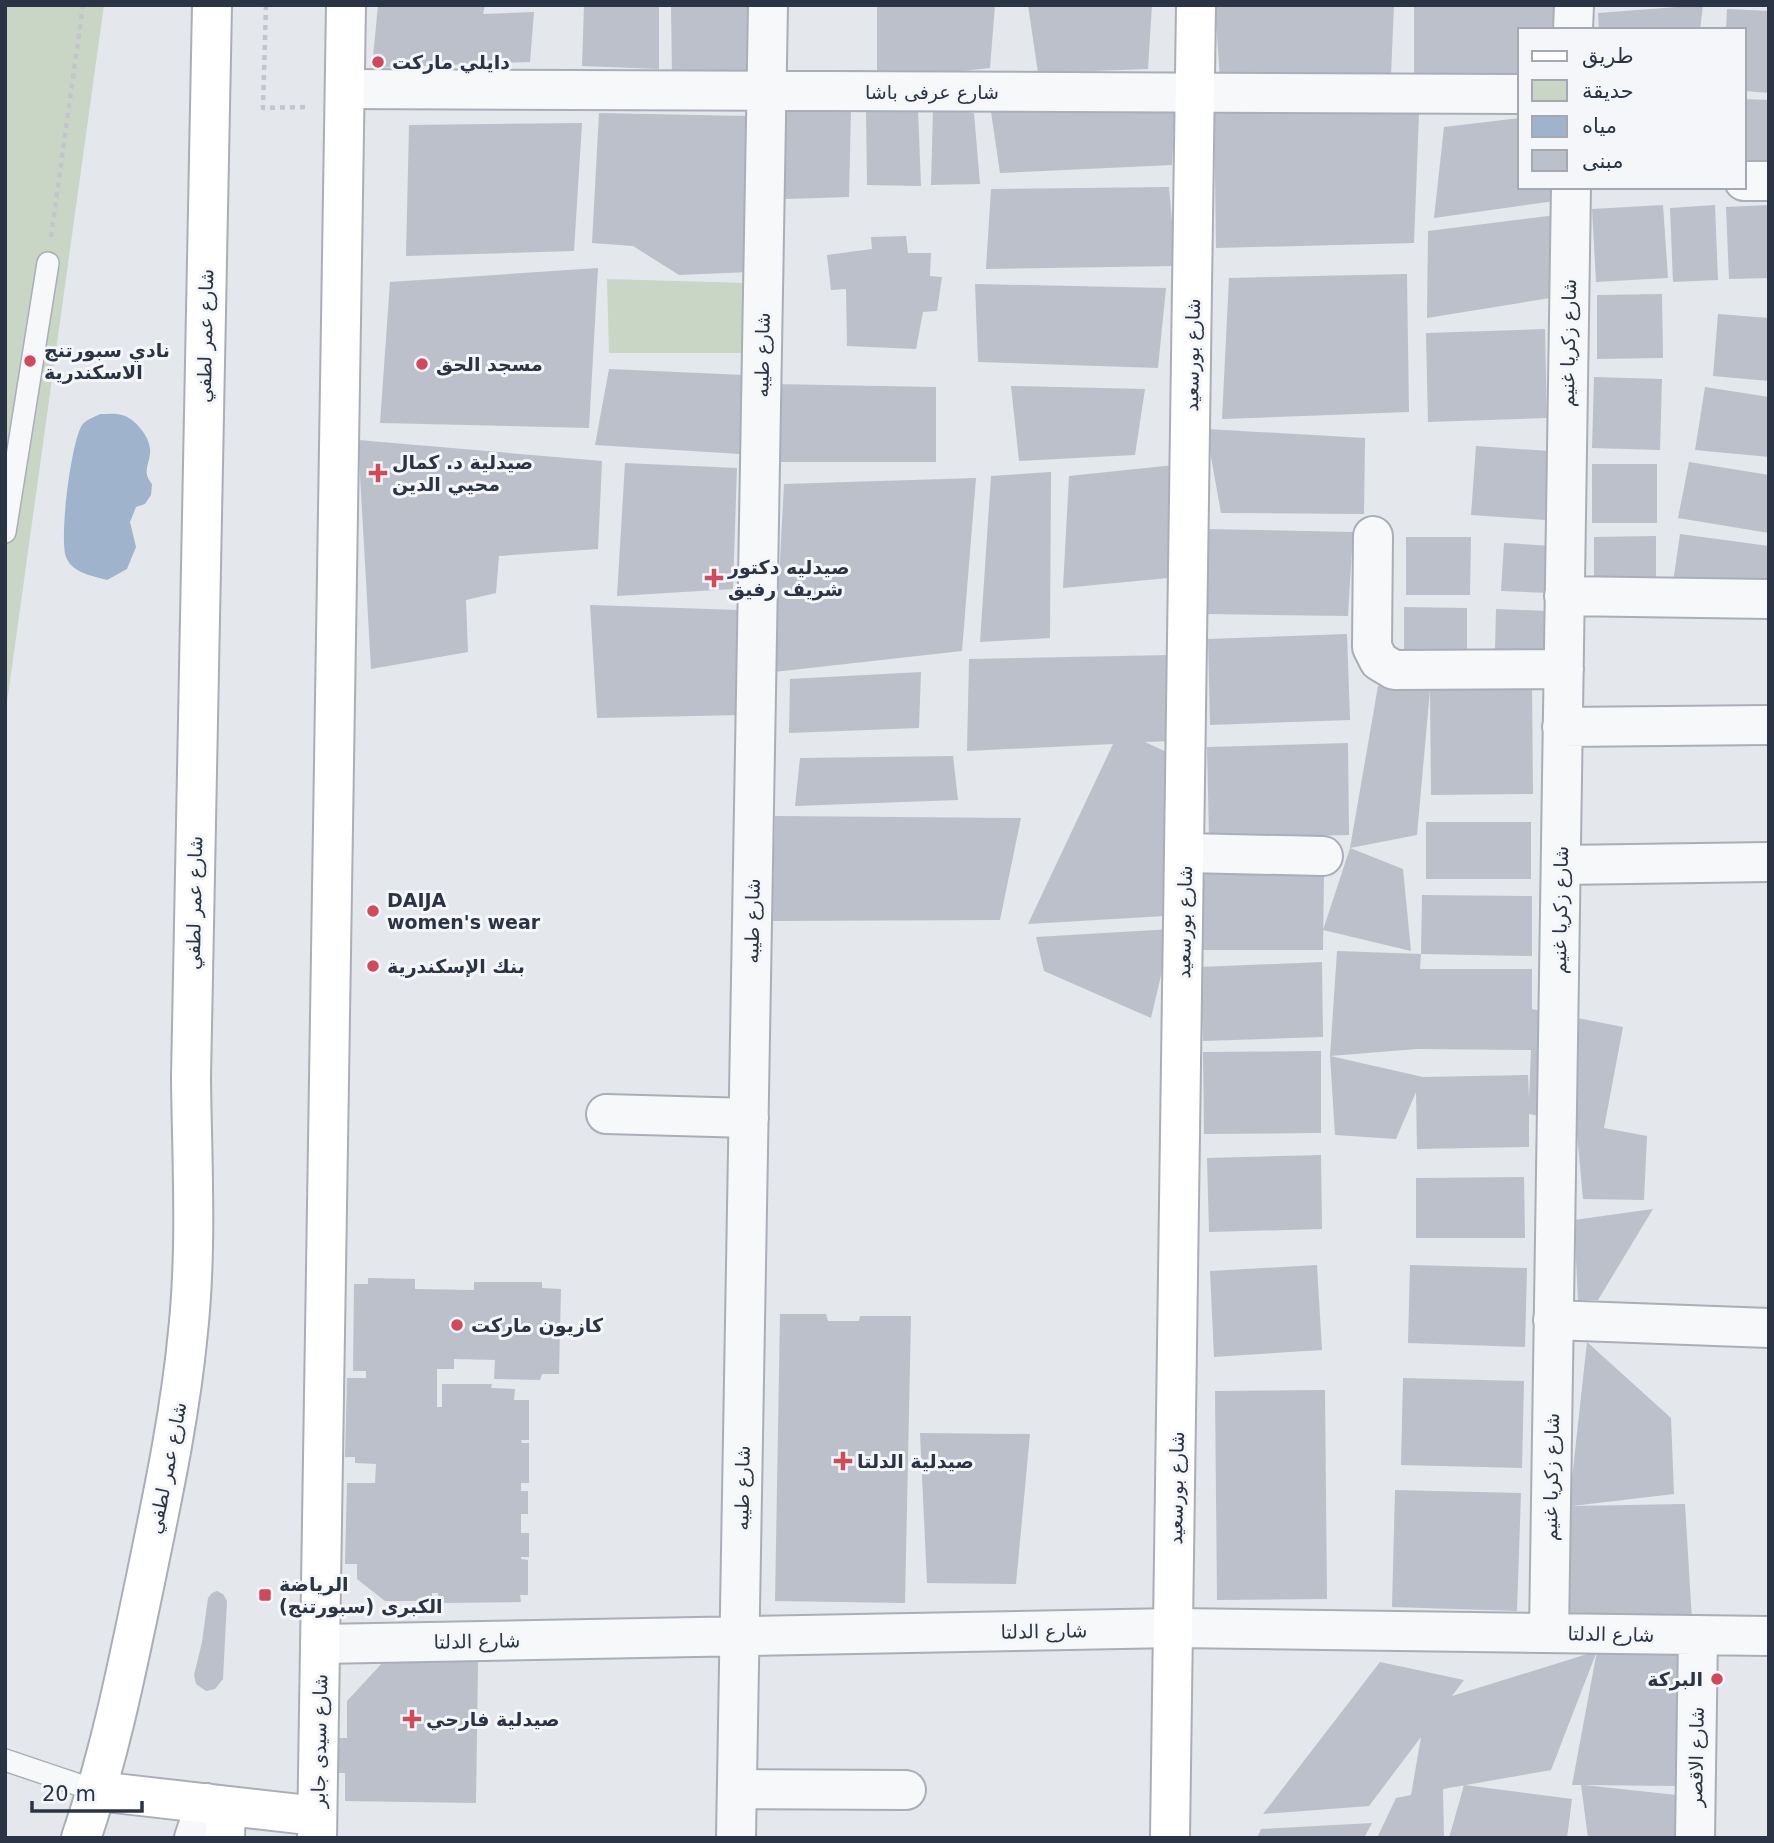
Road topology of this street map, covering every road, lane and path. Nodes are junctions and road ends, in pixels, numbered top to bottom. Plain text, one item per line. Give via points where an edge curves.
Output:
1 (83, 5) edge
2 (212, 5) edge
3 (266, 5) edge
4 (346, 5) edge
5 (768, 5) edge
6 (1196, 5) edge
7 (1574, 5) edge
8 (1573, 28) edge
9 (345, 89) junction
10 (766, 91) junction
11 (1195, 92) junction
12 (1518, 94) edge
13 (1746, 181) edge
14 (1769, 181) edge
15 (1571, 189) edge
16 (48, 264) joint
17 (5, 532) edge
18 (1373, 536) dead end
19 (1564, 596) junction
20 (1769, 599) edge
21 (1564, 669) junction
22 (1769, 725) edge
23 (1562, 727) junction
24 (1185, 853) junction
25 (1323, 856) dead end
26 (1769, 862) edge
27 (1561, 866) junction
28 (606, 1114) dead end
29 (748, 1118) junction
30 (1553, 1320) junction
31 (1769, 1328) edge
32 (1174, 1628) junction
33 (1549, 1633) junction
34 (1698, 1635) junction
35 (740, 1636) junction
36 (1769, 1636) edge
37 (320, 1644) junction
38 (5, 1760) edge
39 (737, 1789) junction
40 (906, 1790) dead end
41 (97, 1791) junction
42 (213, 1821) edge
43 (317, 1827) edge
44 (81, 1838) edge
45 (736, 1838) edge
46 (1170, 1838) edge
47 (1695, 1838) edge

1 - 16 path
2 - 41 street, شارع عمر لطفي via 191,1078 194,1241 178,1415 125,1678
3 - 9 path via 263,108 308,107 320,104 326,89
4 - 9 street
5 - 10 street, شارع طيبه
6 - 11 street, شارع بورسعيد
7 - 8 street
9 - 10 street, شارع عرفى باشا
9 - 37 street
10 - 11 street, شارع عرفى باشا
10 - 29 street, شارع طيبه
11 - 12 street, شارع عرفى باشا
11 - 24 street, شارع بورسعيد
13 - 14 street
15 - 19 street, شارع زكريا غنيم
16 - 17 lane
18 - 21 street via 1372,647 1379,661 1394,670
19 - 20 street
19 - 21 street, شارع زكريا غنيم
21 - 23 street, شارع زكريا غنيم
22 - 23 street
23 - 27 street, شارع زكريا غنيم
24 - 25 street
24 - 32 street, شارع بورسعيد
26 - 27 street
27 - 30 street, شارع زكريا غنيم
28 - 29 street
29 - 35 street, شارع طيبه
30 - 31 street
30 - 33 street, شارع زكريا غنيم
32 - 33 street, شارع الدلتا
32 - 35 street, شارع الدلتا
32 - 46 street, شارع بورسعيد
33 - 34 street, شارع الدلتا
34 - 36 street, شارع الدلتا
34 - 47 street, شارع الاقصر
35 - 37 street, شارع الدلتا
35 - 39 street, شارع طيبه
37 - 43 street, شارع سيدى جابر
38 - 41 lane
39 - 40 street
39 - 45 street, شارع طيبه
41 - 42 street
41 - 44 street, شارع عمر لطفي
42 - 43 street

